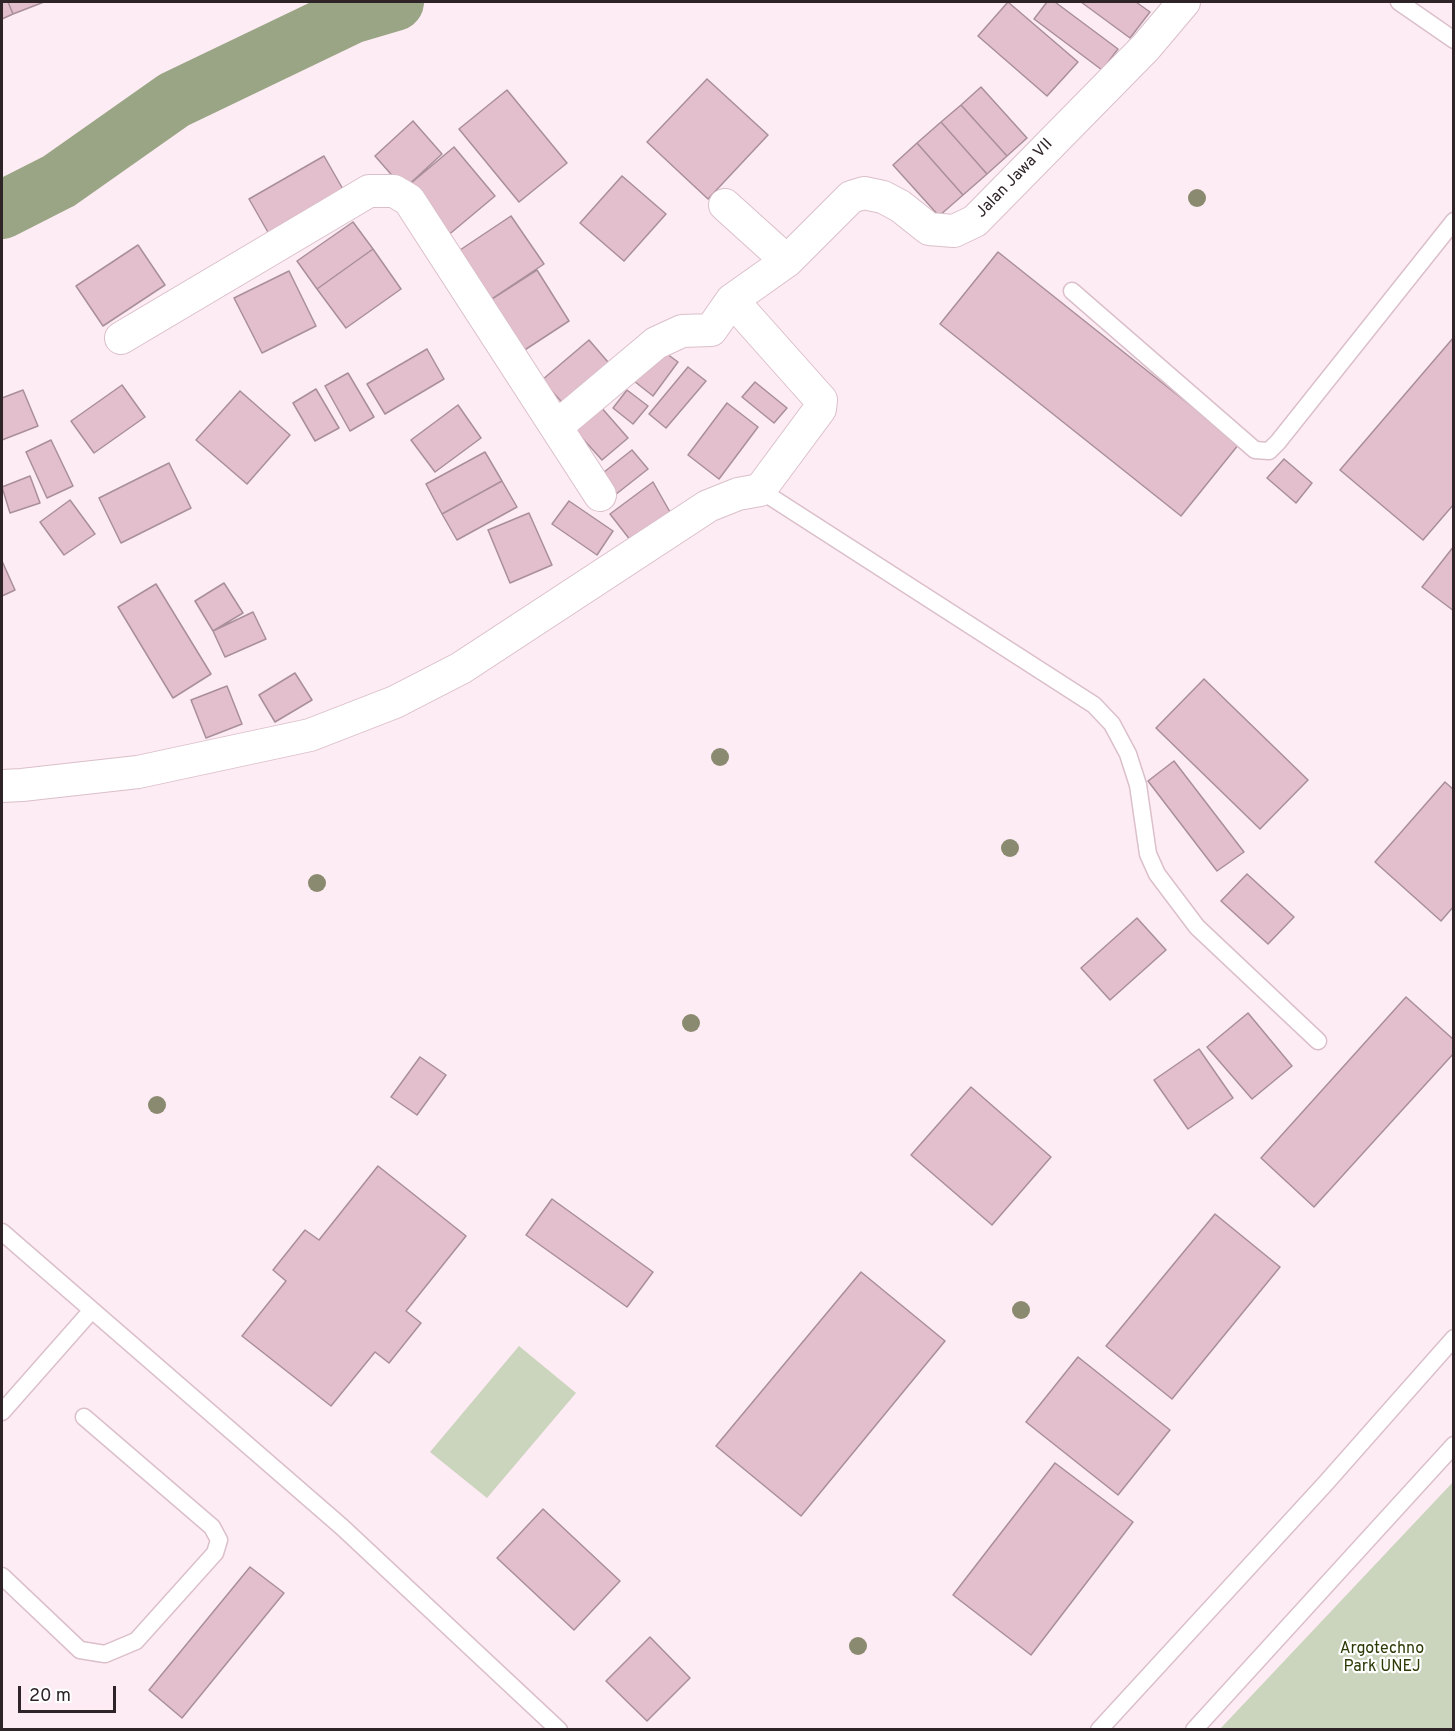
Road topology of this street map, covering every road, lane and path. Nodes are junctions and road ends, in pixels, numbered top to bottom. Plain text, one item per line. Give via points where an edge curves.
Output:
1 (1184, 2) edge
2 (1399, 2) edge
3 (1454, 40) edge
4 (724, 205) dead end
5 (1454, 221) edge
6 (787, 261) junction
7 (1072, 291) dead end
8 (732, 300) junction
9 (121, 338) dead end
10 (555, 427) junction
11 (760, 490) junction
12 (600, 495) dead end
13 (2, 786) edge
14 (1318, 1041) dead end
15 (2, 1232) edge
16 (92, 1310) junction
17 (1454, 1338) edge
18 (2, 1412) edge
19 (84, 1417) dead end
20 (1454, 1445) edge
21 (2, 1576) edge
22 (559, 1730) edge
23 (1099, 1730) edge
24 (1194, 1730) edge

1 - 6 street, Jalan Jawa VII via 1146,47 975,221 954,231 929,230 883,197 858,194
2 - 3 lane
4 - 6 street
5 - 7 lane via 1269,451 1255,450
6 - 8 street, Jalan Jawa VII
8 - 10 street, Jalan Jawa VII via 711,330 682,331 656,343
8 - 11 street via 820,400 820,409
9 - 10 street via 369,191 394,191 409,200
10 - 12 street
11 - 13 street via 708,506 461,668 394,702 310,735 138,772
11 - 14 lane via 1094,705 1112,724 1128,754 1138,785 1148,854 1161,881 1197,927
15 - 16 lane
16 - 18 lane
16 - 22 lane via 342,1527
17 - 23 lane
19 - 21 lane via 212,1527 219,1540 215,1553 136,1641 105,1654 80,1650
20 - 24 lane

